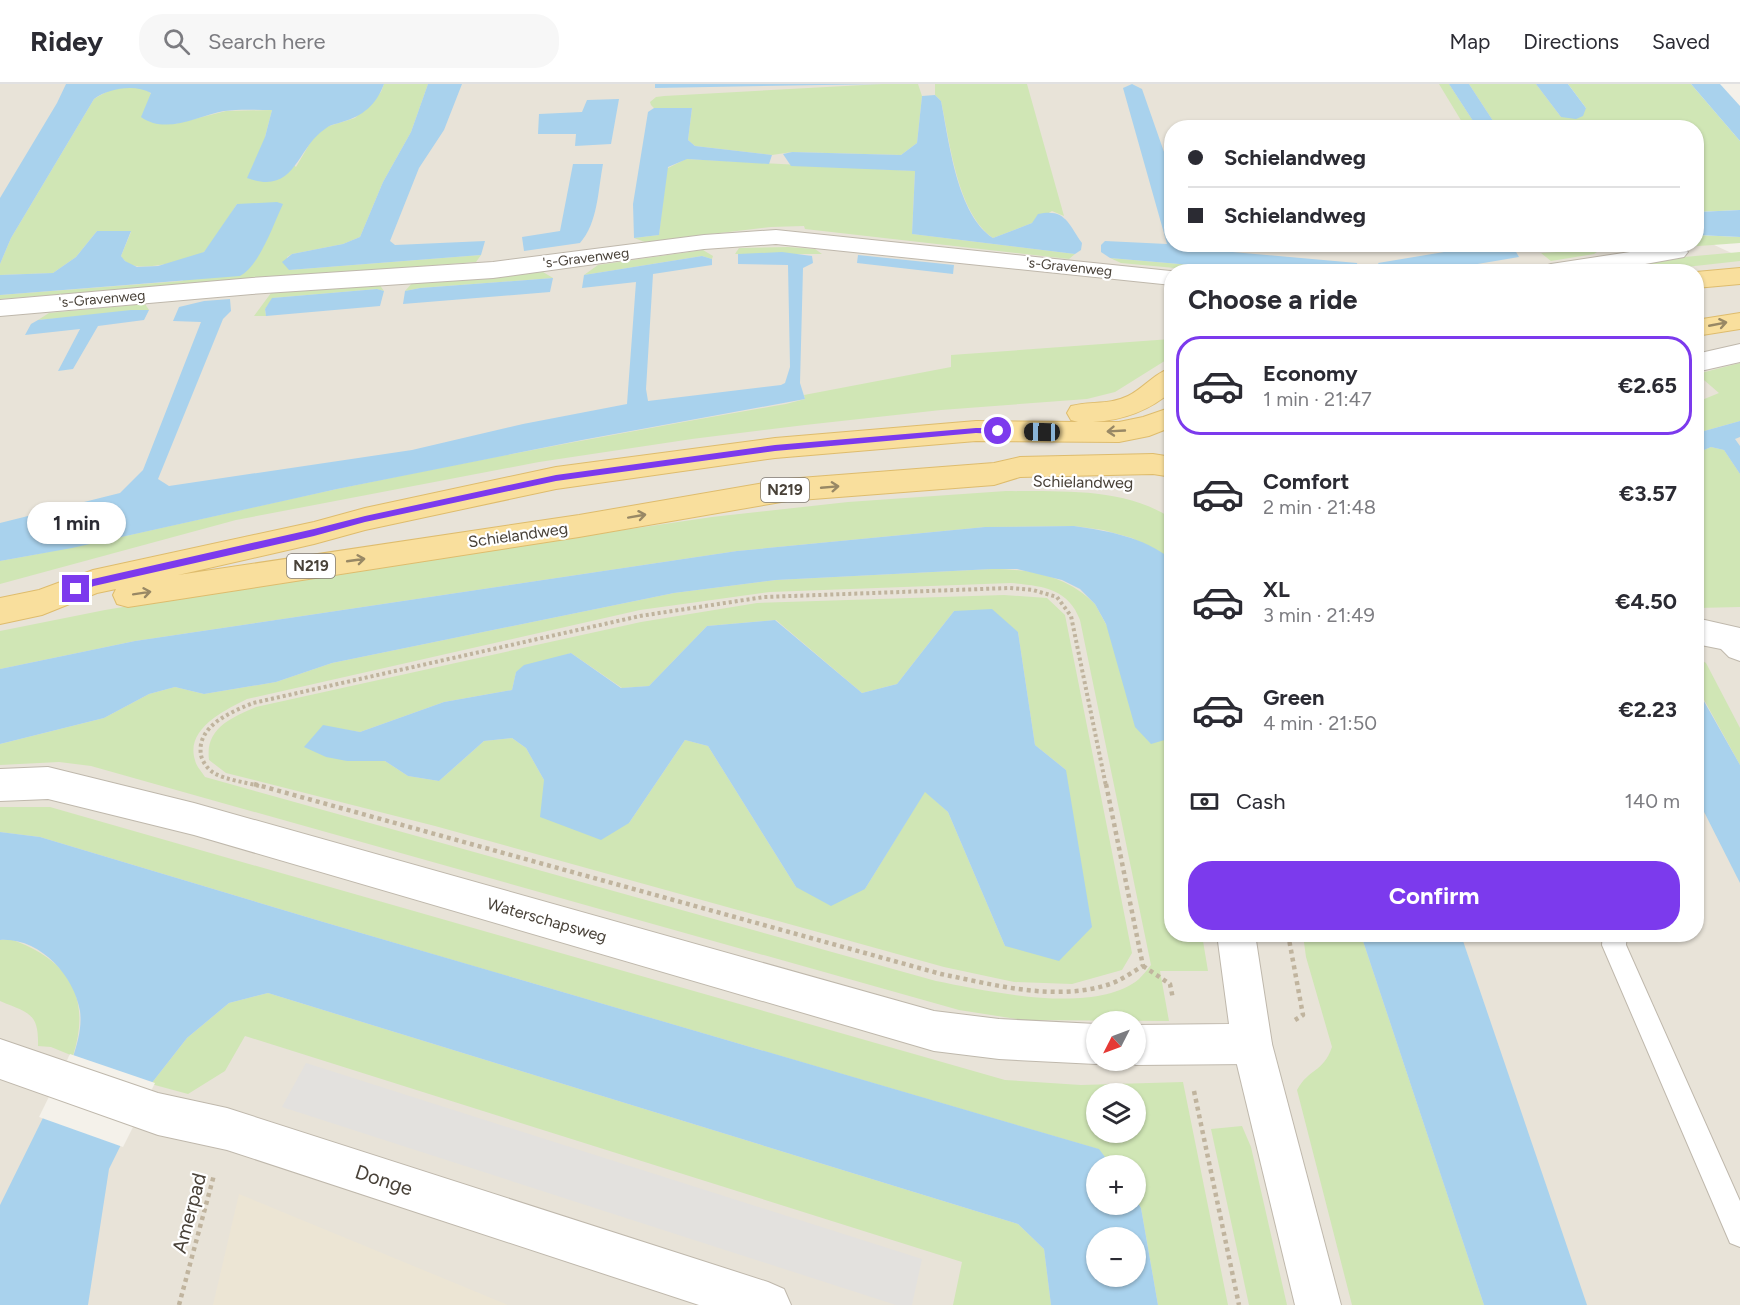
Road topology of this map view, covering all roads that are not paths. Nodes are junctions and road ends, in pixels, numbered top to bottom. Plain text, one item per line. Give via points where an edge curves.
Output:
1 (1676, 252) dead end
2 (1601, 264) edge
3 (1164, 276) edge
4 (1740, 276) edge
5 (1704, 279) edge
6 (0, 308) edge
7 (1740, 321) edge
8 (1704, 327) edge
9 (1740, 352) edge
10 (1704, 361) edge
11 (1164, 383) edge
12 (1164, 421) edge
13 (976, 430) junction
14 (1164, 477) edge
15 (42, 602) junction
16 (0, 611) edge
17 (1704, 633) edge
18 (1740, 648) edge
19 (0, 785) edge
20 (1237, 942) edge
21 (1614, 942) edge
22 (1086, 1043) edge
23 (1252, 1044) junction
24 (1146, 1045) edge
25 (16, 1065) edge
26 (1740, 1233) edge
27 (768, 1305) edge
28 (1318, 1305) edge

1 - 2 street
3 - 6 street, 's-Gravenweg via 776,237 704,242 493,270
4 - 5 main road
8 -> 7 main road
9 - 10 street
11 - 13 main road, Schielandweg / N219 via 1143,400 1124,408 1052,414
12 -> 13 main road, Schielandweg / N219 via 1119,432
13 - 15 main road, Schielandweg / N219 via 775,448 556,478 93,582
15 -> 14 main road, Schielandweg / N219 via 93,601 787,490 994,474 1029,482 1142,483
15 - 16 main road, Schielandweg / N219
17 - 18 street via 1730,638
19 - 22 street, Waterschapsweg via 48,783 183,816 934,1031
20 - 23 street
21 - 26 lane
23 - 24 street
23 - 28 street
25 - 27 street, Donge via 158,1114 227,1129

